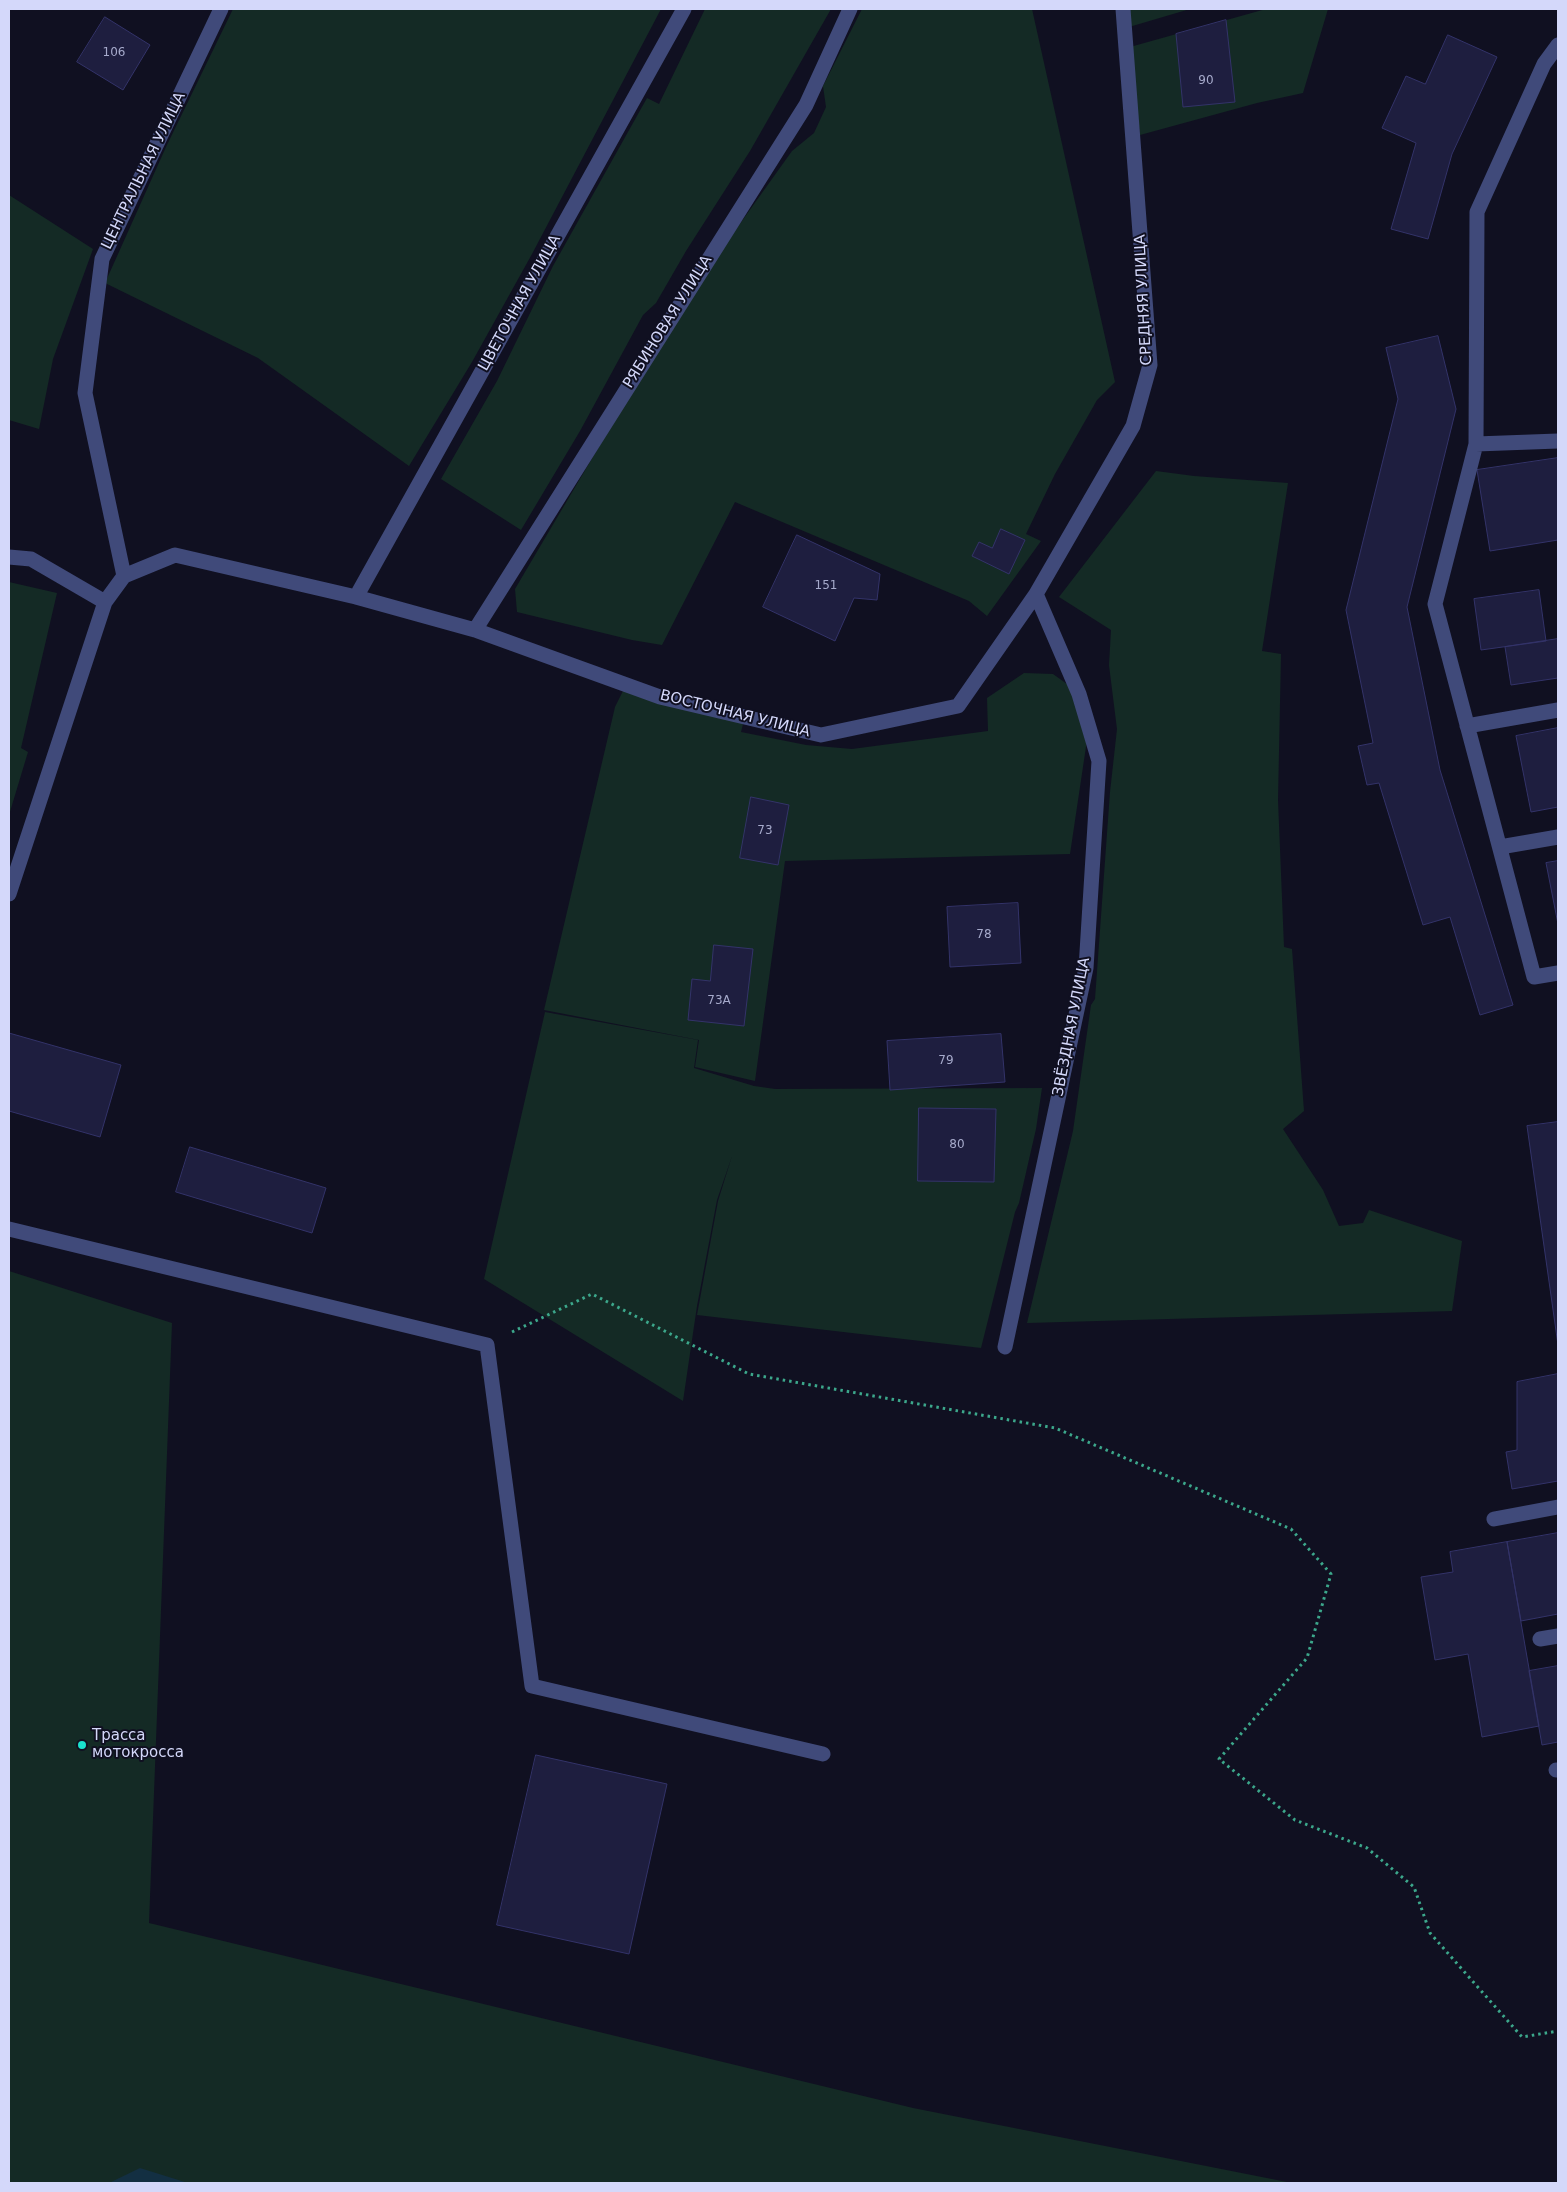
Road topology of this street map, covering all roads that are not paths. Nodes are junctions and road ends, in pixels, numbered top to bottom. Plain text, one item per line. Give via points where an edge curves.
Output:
1 (221, 9) edge
2 (684, 9) edge
3 (850, 9) edge
4 (1123, 9) edge
5 (1558, 45) edge
6 (1558, 441) edge
7 (1476, 444) junction
8 (9, 558) edge
9 (124, 576) junction
10 (1036, 594) junction
11 (356, 597) junction
12 (105, 602) junction
13 (475, 630) junction
14 (1558, 710) edge
15 (1467, 726) junction
16 (1558, 837) edge
17 (1500, 847) junction
18 (9, 894) edge
19 (1558, 973) edge
20 (9, 1229) edge
21 (1005, 1347) dead end
22 (1558, 1507) edge
23 (1494, 1519) dead end
24 (1558, 1636) edge
25 (1540, 1639) dead end
26 (823, 1754) dead end

1 - 9 street, ЦЕНТРАЛЬНАЯ УЛИЦА via 102,259 85,393
2 - 11 street, ЦВЕТОЧНАЯ УЛИЦА
3 - 13 street, РЯБИНОВАЯ УЛИЦА via 806,105
4 - 10 street, СРЕДНЯЯ УЛИЦА via 1150,365 1133,426
5 - 7 street via 1544,64 1477,212
6 - 7 street
7 - 15 street via 1435,604
8 - 12 street via 31,559
9 - 11 street, ВОСТОЧНАЯ УЛИЦА via 175,555
9 - 12 street
10 - 13 street, ВОСТОЧНАЯ УЛИЦА via 958,706 821,734 660,697
10 - 21 street, ЗВЁЗДНАЯ УЛИЦА via 1079,694 1099,761 1086,968
11 - 13 street, ВОСТОЧНАЯ УЛИЦА
12 - 18 street
14 - 15 street
15 - 17 street
16 - 17 street
17 - 19 street via 1534,978
20 - 26 street via 487,1345 532,1686
22 - 23 street
24 - 25 street

